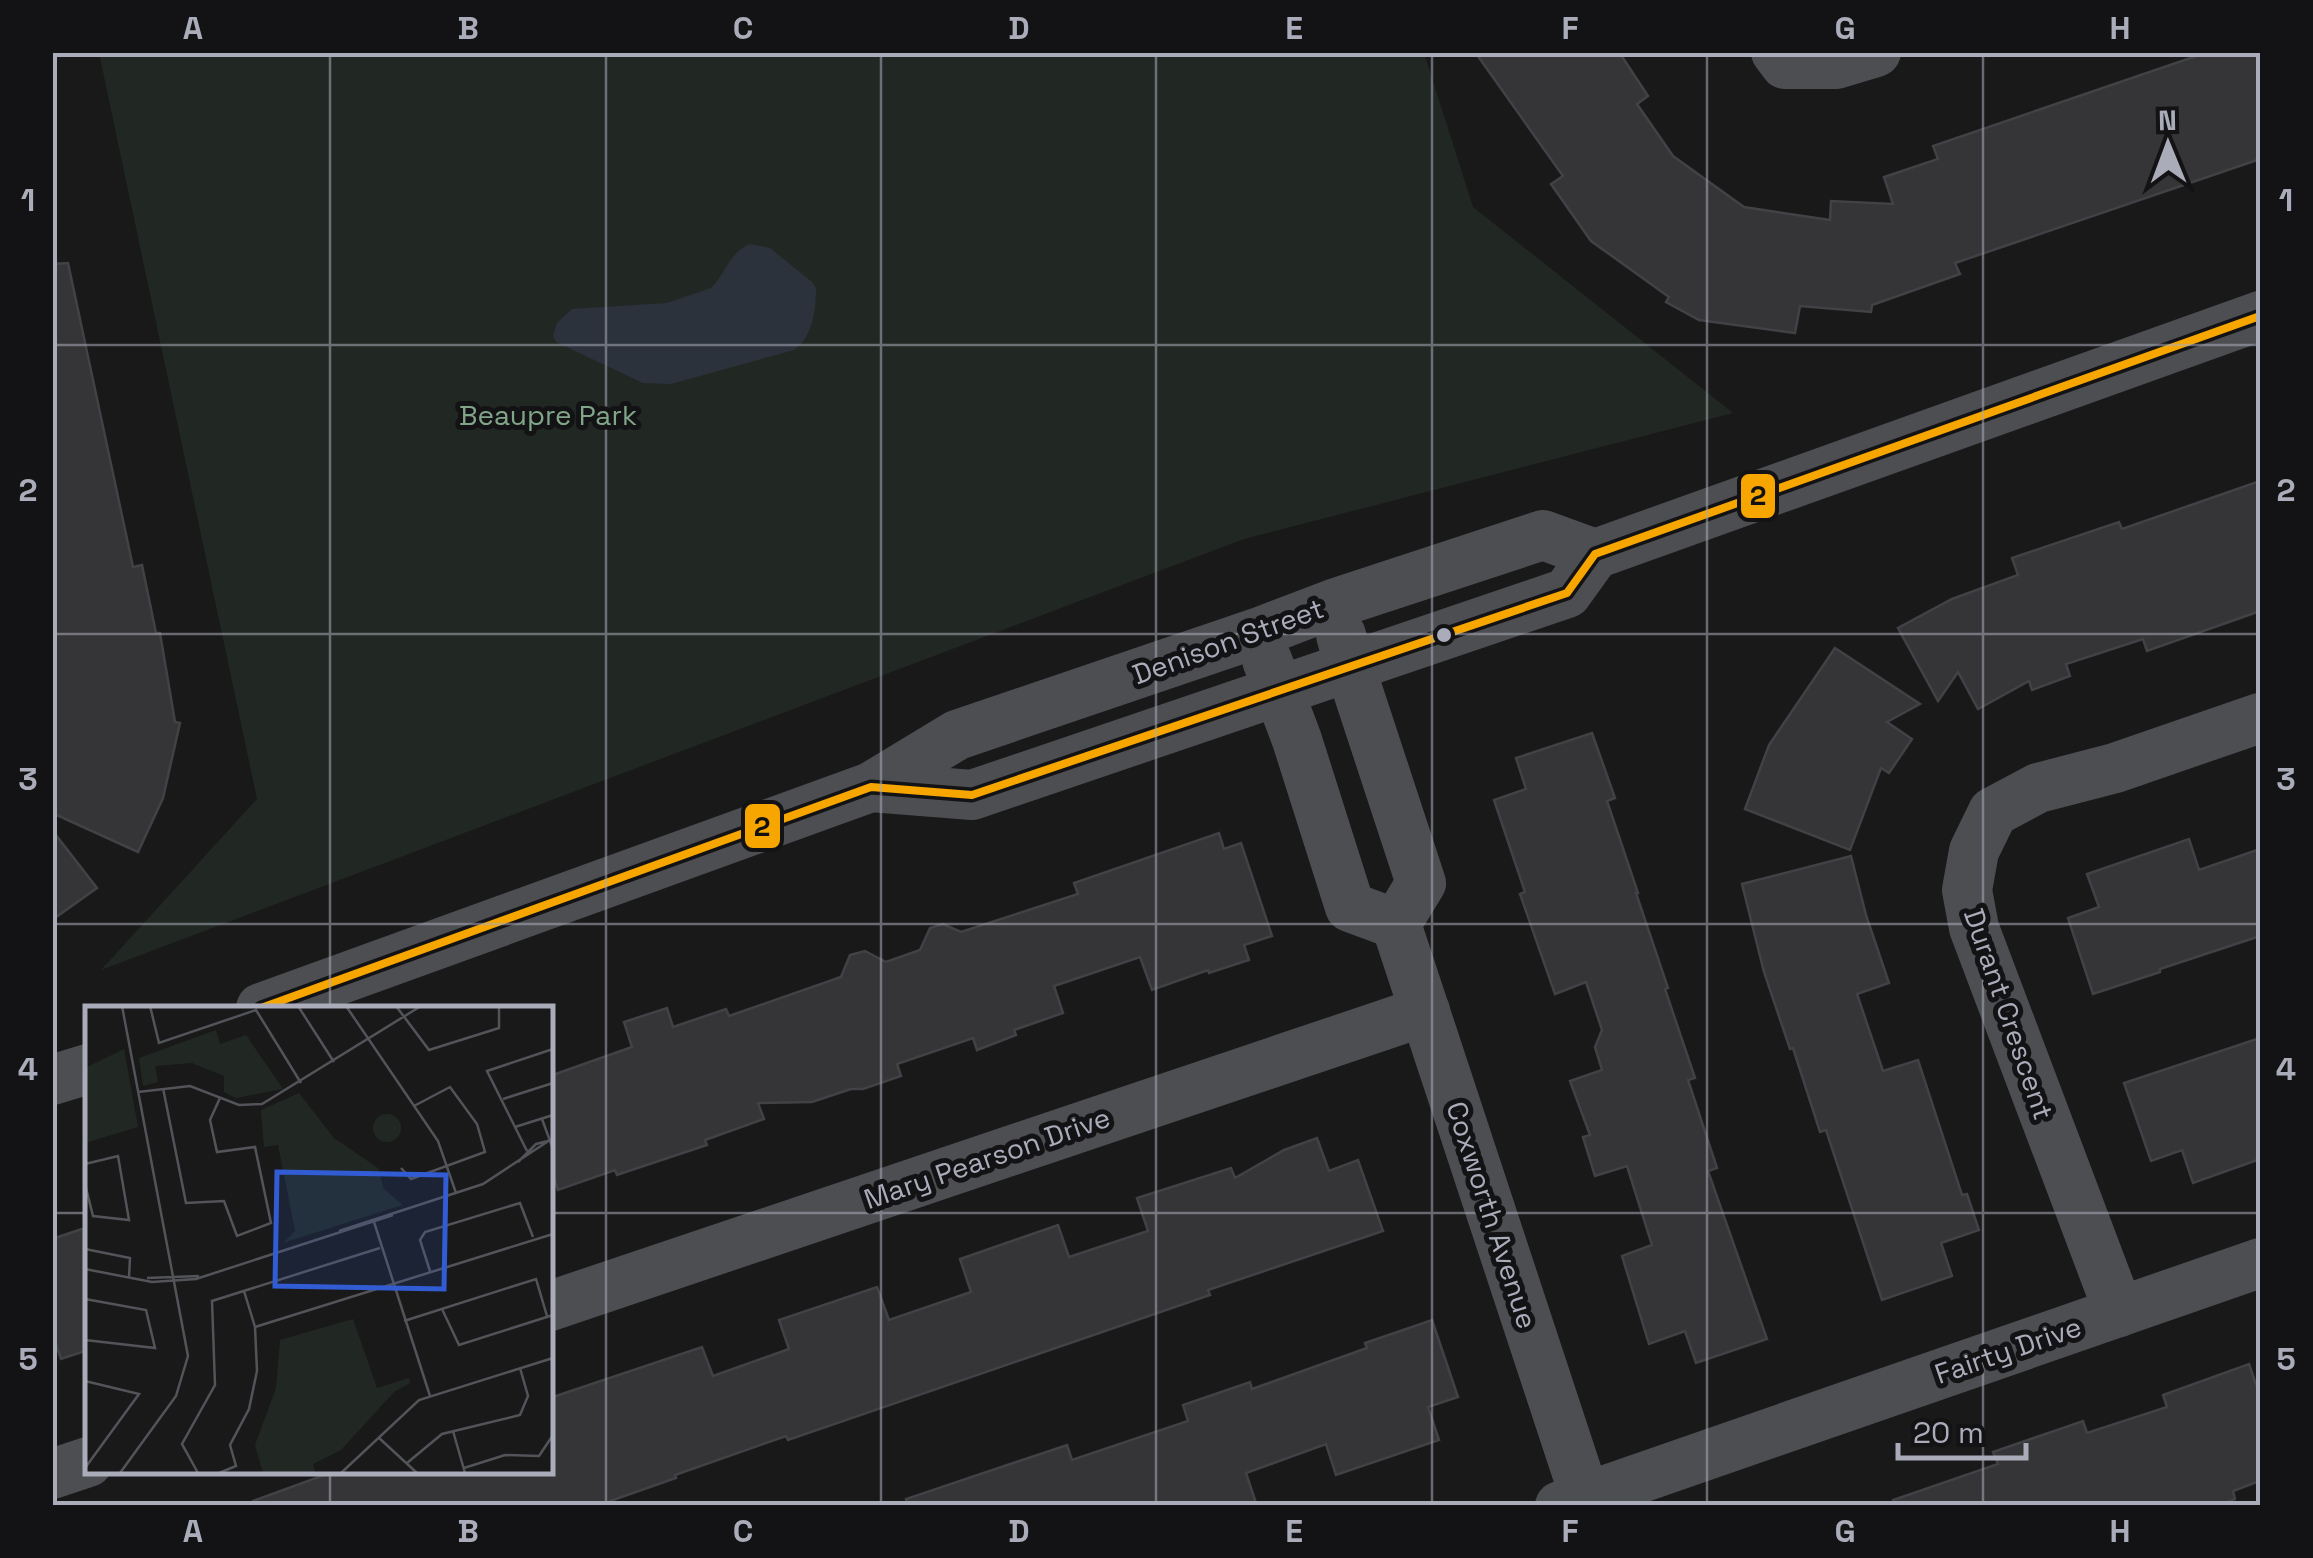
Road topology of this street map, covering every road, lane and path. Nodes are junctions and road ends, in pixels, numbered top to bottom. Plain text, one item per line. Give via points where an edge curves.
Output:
1 (1776, 52) edge
2 (1876, 52) edge
3 (2260, 316) edge
4 (1595, 554) junction
5 (1333, 604) junction
6 (1257, 633) junction
7 (1350, 668) junction
8 (1278, 692) junction
9 (2260, 718) edge
10 (870, 787) junction
11 (1396, 924) junction
12 (267, 1006) edge
13 (1425, 1012) junction
14 (85, 1069) edge
15 (52, 1080) edge
16 (2260, 1264) edge
17 (552, 1305) edge
18 (2119, 1312) junction
19 (85, 1463) edge
20 (52, 1474) edge
21 (1578, 1503) edge

1 - 2 street via 1784,64 1836,64
3 - 4 street
4 - 5 street, Denison Street via 1544,536
4 - 7 street, Denison Street via 1567,592
5 - 6 street, Denison Street
5 - 7 street
6 - 8 street
6 - 10 street, Denison Street via 957,735
7 - 8 street, Denison Street
7 - 11 street via 1421,883
8 - 10 street, Denison Street via 972,796
8 - 11 street via 1350,907
9 - 18 street, Durant Crescent via 2038,788 1993,812 1974,851 1967,890 1974,928
10 - 12 street, Denison Street
11 - 13 street, Coxworth Avenue
13 - 17 street, Mary Pearson Drive
13 - 21 street, Coxworth Avenue
14 - 15 street
16 - 18 street, Fairty Drive
18 - 21 street, Fairty Drive
19 - 20 street

